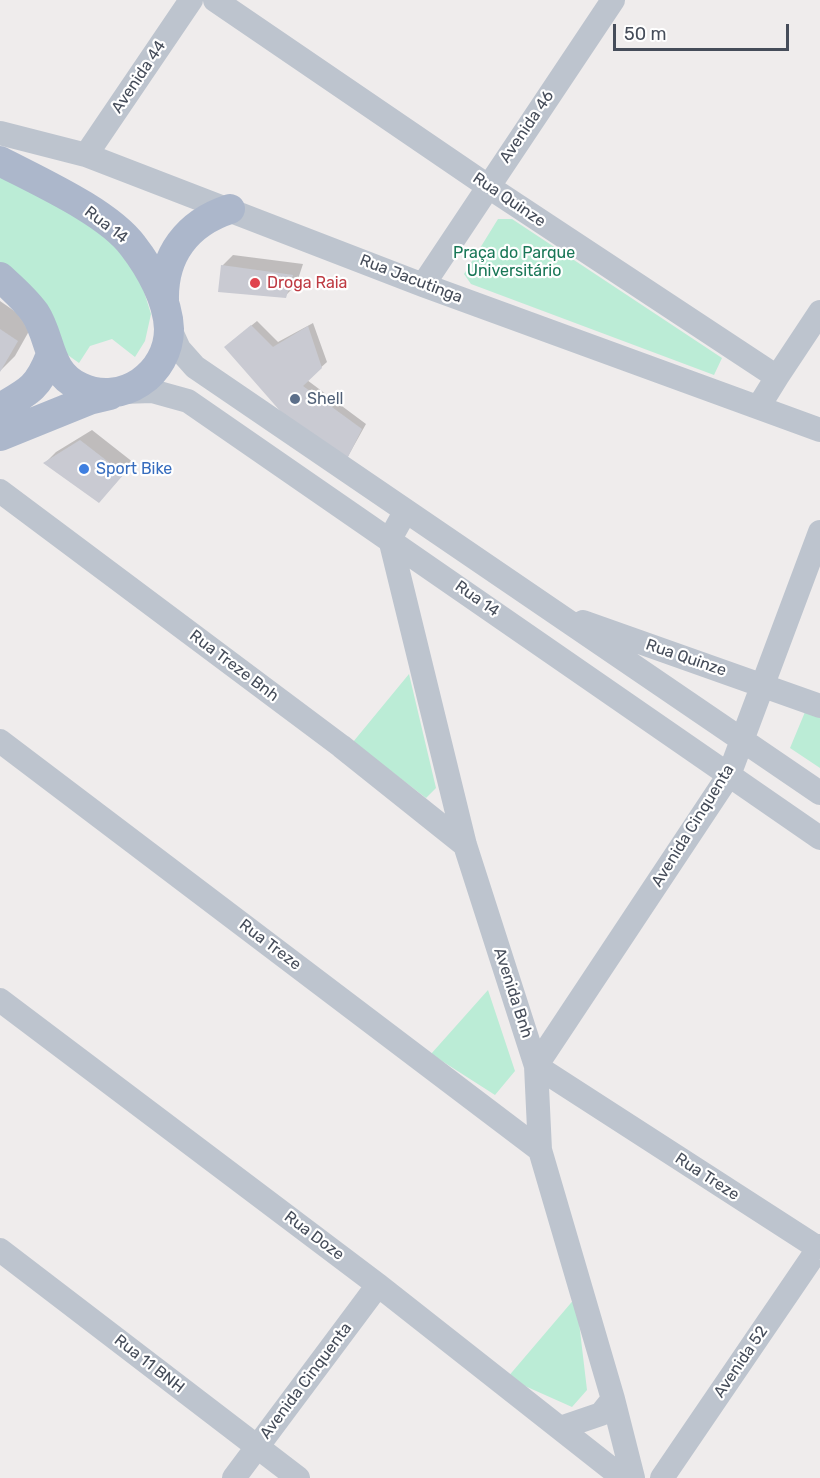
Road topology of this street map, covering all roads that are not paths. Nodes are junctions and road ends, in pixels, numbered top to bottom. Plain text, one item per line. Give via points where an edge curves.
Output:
1 (191, 0) edge
2 (214, 0) edge
3 (612, 0) edge
4 (0, 133) edge
5 (86, 154) junction
6 (0, 161) edge
7 (487, 185) junction
8 (230, 208) junction
9 (0, 277) edge
10 (423, 285) junction
11 (820, 312) edge
12 (166, 316) junction
13 (50, 357) junction
14 (777, 377) junction
15 (122, 392) junction
16 (759, 406) junction
17 (0, 408) edge
18 (820, 430) edge
19 (0, 436) edge
20 (0, 492) edge
21 (405, 512) junction
22 (820, 532) edge
23 (390, 539) junction
24 (552, 612) junction
25 (764, 685) junction
26 (820, 706) edge
27 (743, 740) junction
28 (0, 741) edge
29 (729, 775) junction
30 (820, 793) edge
31 (820, 838) edge
32 (465, 845) junction
33 (0, 999) edge
34 (536, 1066) junction
35 (540, 1150) junction
36 (819, 1247) edge
37 (0, 1250) edge
38 (378, 1285) junction
39 (613, 1399) junction
40 (560, 1428) junction
41 (257, 1447) junction
42 (234, 1478) edge
43 (298, 1478) edge
44 (623, 1478) edge
45 (633, 1478) edge
46 (662, 1478) edge

1 - 5 street, Avenida 44
2 - 7 street, Rua Quinze
3 - 7 street, Avenida 46
4 - 5 street, Rua Jacutinga
5 - 8 street, Rua Jacutinga
6 - 12 main road, Rua 14 via 96,215 132,243 151,270
7 - 10 street, Avenida 46
7 - 14 street, Rua Quinze
8 - 10 street, Rua Jacutinga
8 - 12 main road via 195,225 172,252 163,281
9 - 13 main road, Rua 14 via 36,314 45,331
10 - 16 street, Rua Jacutinga
11 - 14 street
12 - 15 main road via 167,344 162,360 152,374
12 - 21 street, Rua 14 via 179,349 195,367
13 - 15 main road, Rua 14 via 62,375 80,387 100,393
13 - 17 main road via 42,379
14 - 16 street
15 - 19 main road via 89,400
15 - 23 street, Rua 14 via 152,391 188,401
16 - 18 street, Rua Jacutinga
20 - 32 street, Rua Treze Bnh via 341,746
21 - 23 street
21 - 24 street, Rua 14
22 - 25 street, Avenida Cinquenta
23 - 29 street, Rua 14
23 - 32 street, Avenida Bnh
24 - 25 street, Rua Quinze
24 - 27 street, Rua 14
25 - 26 street, Rua Quinze
25 - 27 street, Avenida Cinquenta
27 - 29 street, Avenida Cinquenta
27 - 30 street, Rua 14
28 - 35 street, Rua Treze
29 - 31 street, Rua 14
29 - 34 street, Avenida Cinquenta
32 - 34 street, Avenida Bnh
33 - 38 street, Rua Doze
34 - 35 street, Avenida Bnh
34 - 36 street, Rua Treze
35 - 39 street, Avenida Bnh
36 - 46 street, Avenida 52
37 - 41 street, Rua 11 BNH
38 - 40 street, Rua Doze
38 - 41 street, Avenida Cinquenta
39 - 40 street via 601,1414
39 - 45 street, Avenida Bnh
40 - 44 street, Rua Doze
41 - 42 street, Avenida Cinquenta
41 - 43 street, Rua 11 BNH

